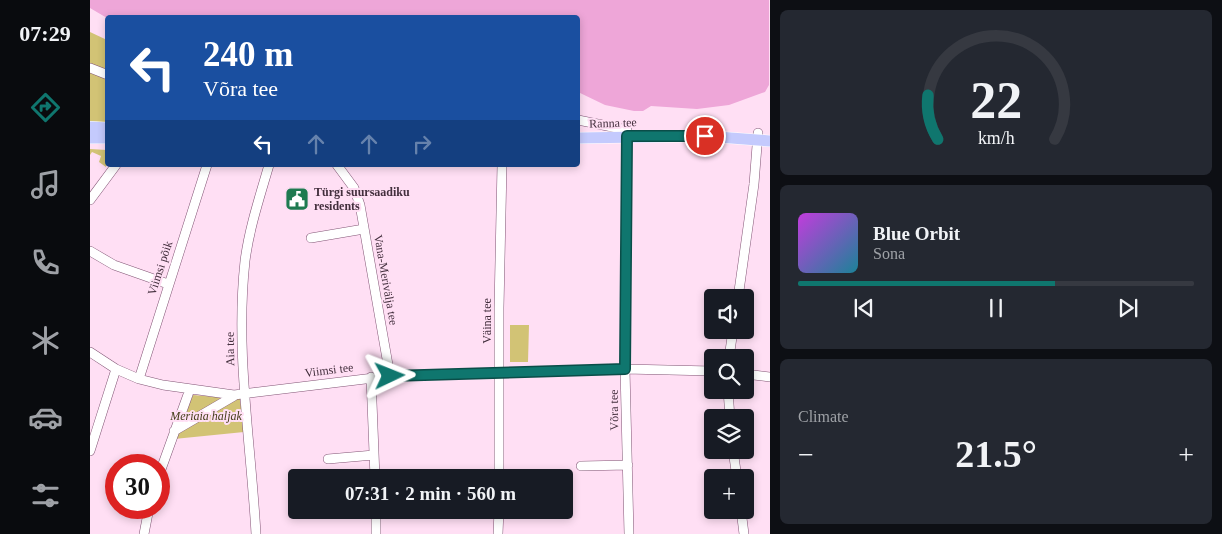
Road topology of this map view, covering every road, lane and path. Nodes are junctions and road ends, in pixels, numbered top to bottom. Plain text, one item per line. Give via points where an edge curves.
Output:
1 (90, 68) edge
2 (105, 74) edge
3 (580, 121) edge
4 (90, 127) edge
5 (105, 128) edge
6 (580, 132) edge
7 (627, 133) junction
8 (761, 135) edge
9 (92, 138) edge
10 (580, 138) edge
11 (105, 140) edge
12 (770, 141) edge
13 (115, 167) edge
14 (206, 167) edge
15 (268, 167) edge
16 (338, 167) edge
17 (502, 167) edge
18 (90, 200) edge
19 (364, 228) junction
20 (310, 238) dead end
21 (90, 251) edge
22 (168, 284) junction
23 (739, 289) edge
24 (90, 352) edge
25 (625, 369) junction
26 (116, 370) junction
27 (499, 371) junction
28 (704, 371) edge
29 (754, 375) edge
30 (390, 376) junction
31 (770, 377) edge
32 (371, 378) junction
33 (138, 379) junction
34 (190, 389) junction
35 (239, 395) junction
36 (174, 431) junction
37 (90, 451) edge
38 (166, 454) edge
39 (374, 455) junction
40 (328, 459) dead end
41 (628, 465) junction
42 (581, 466) dead end
43 (374, 469) edge
44 (499, 469) edge
45 (147, 519) edge
46 (376, 519) edge
47 (498, 519) edge
48 (742, 519) edge
49 (144, 534) edge
50 (256, 534) edge
51 (376, 534) edge
52 (498, 534) edge
53 (629, 534) edge
54 (744, 534) edge

1 - 2 street
3 - 7 street
4 - 5 main road
6 - 7 main road, Ranna tee
7 - 8 main road, Ranna tee
7 - 10 main road, Ranna tee
7 - 25 street, Võra tee
8 - 12 main road, Ranna tee
8 - 23 street
9 - 11 main road
13 - 18 street
14 - 22 street, Viimsi põik
15 - 35 street, Aia tee via 245,259
16 - 19 street, Vana-Merivälja tee via 354,188
17 - 27 street, Väina tee
19 - 20 street
19 - 30 street, Vana-Merivälja tee
21 - 22 street via 114,265
22 - 33 street, Viimsi põik
24 - 26 street, Viimsi tee
25 - 27 street, Viimsi tee
25 - 28 street, Viimsi tee
25 - 41 street, Võra tee
26 - 33 street, Viimsi tee
26 - 37 street
27 - 30 street, Viimsi tee
27 - 44 street, Väina tee
29 - 31 street
30 - 32 street, Viimsi tee
32 - 35 street, Viimsi tee
32 - 39 street
33 - 34 street, Viimsi tee
34 - 35 street, Viimsi tee
34 - 36 street
35 - 36 street
35 - 50 street, Aia tee
36 - 38 street
39 - 40 street
39 - 43 street
41 - 42 street
41 - 53 street, Võra tee
45 - 49 street
46 - 51 street
47 - 52 street
48 - 54 street

